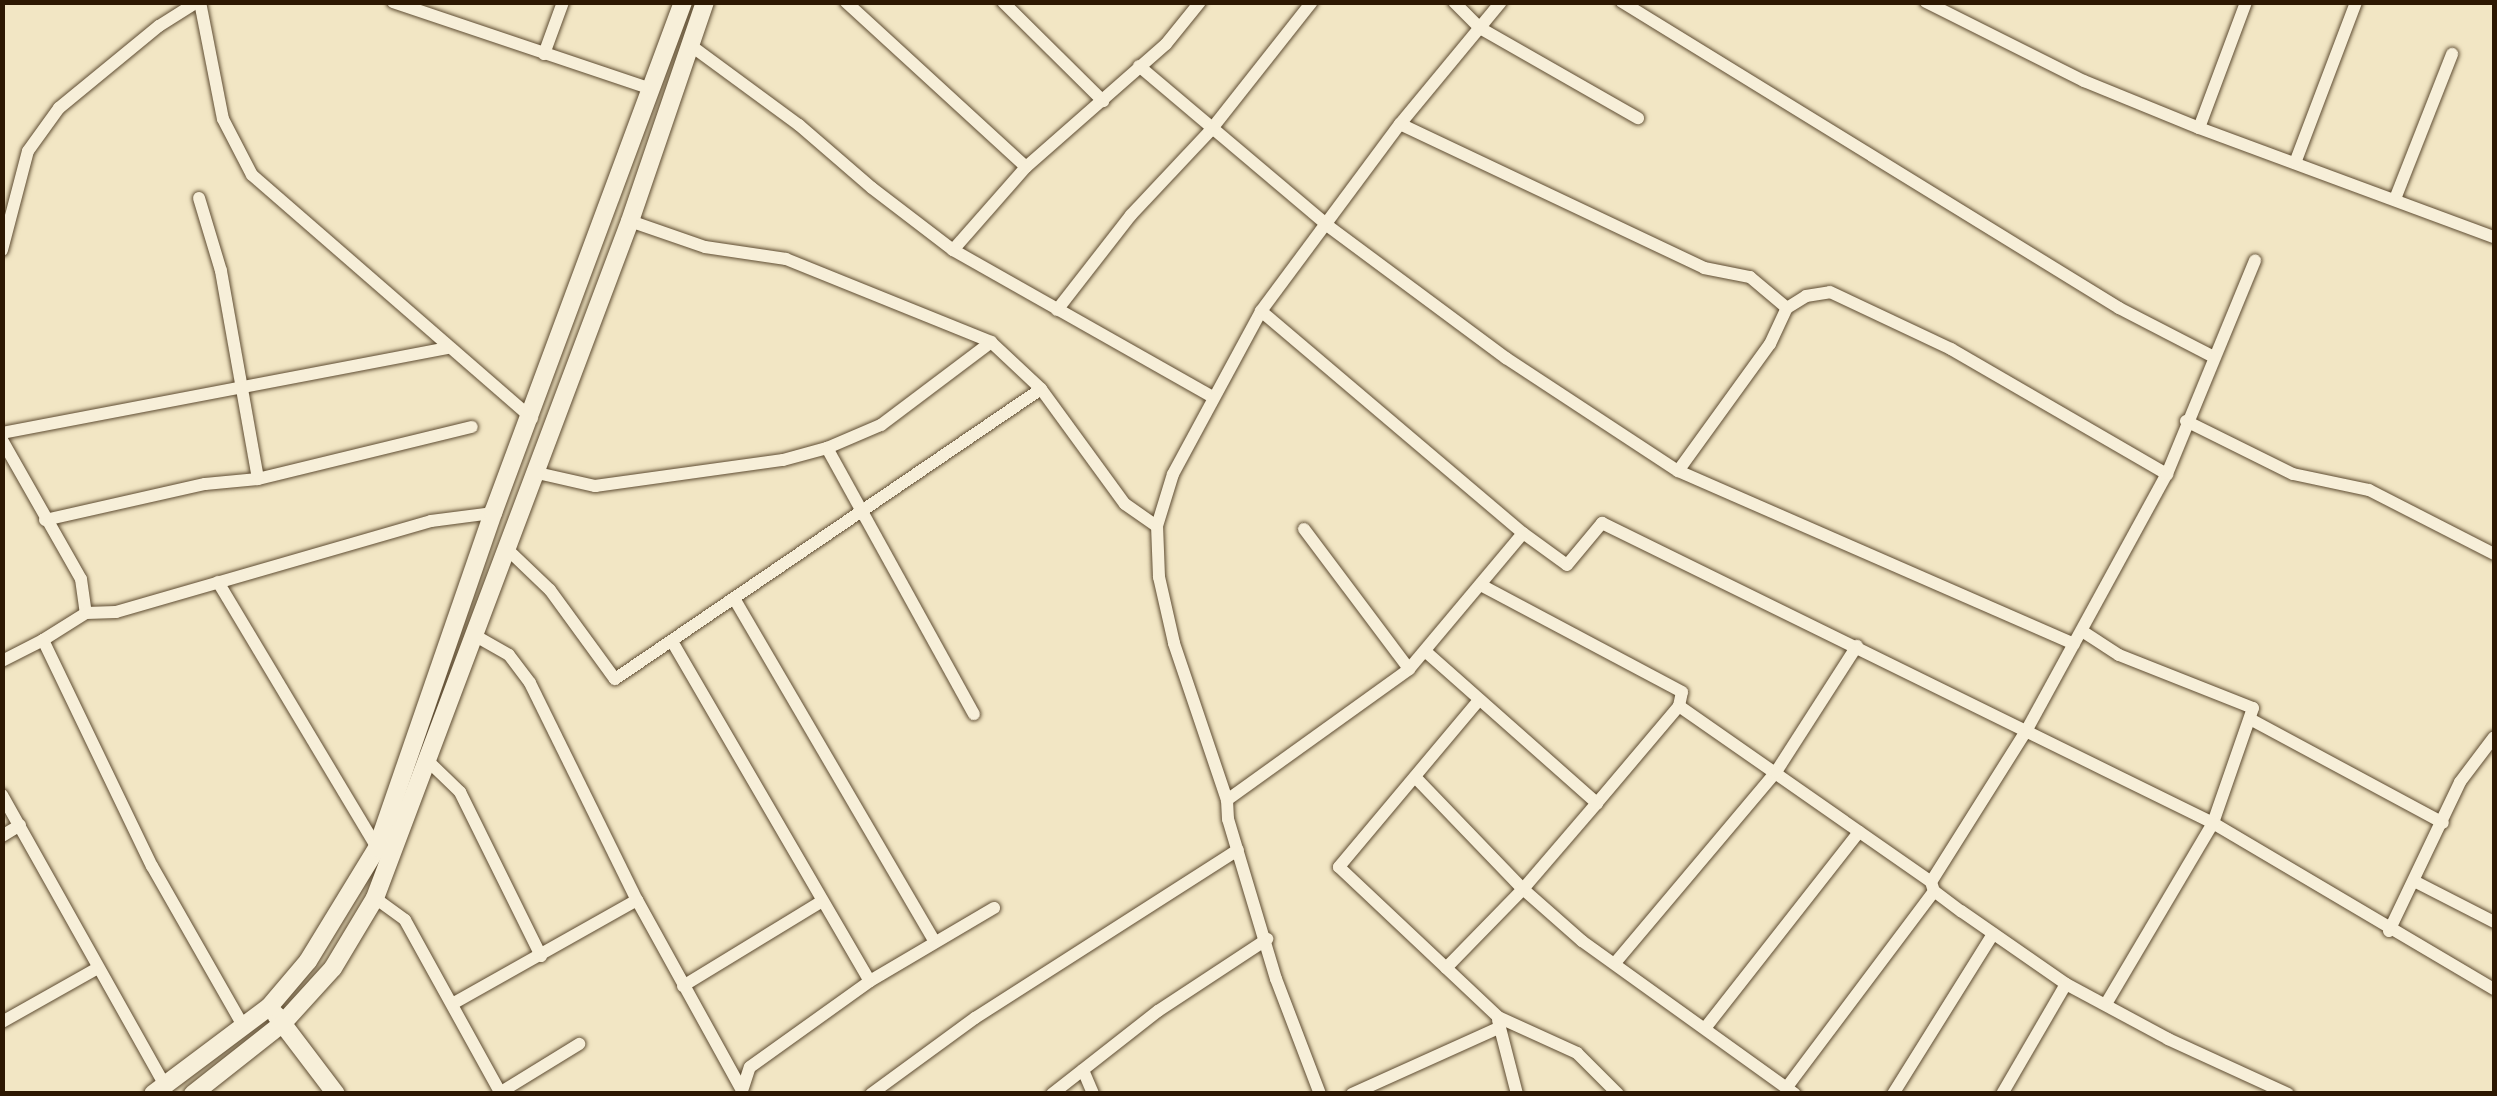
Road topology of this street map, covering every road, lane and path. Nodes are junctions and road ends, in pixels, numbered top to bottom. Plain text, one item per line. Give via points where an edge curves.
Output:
1 (198, 2) edge
2 (394, 2) edge
3 (563, 2) edge
4 (682, 2) edge
5 (705, 2) edge
6 (846, 2) edge
7 (1002, 2) edge
8 (1200, 2) edge
9 (1312, 2) edge
10 (1454, 2) edge
11 (1501, 2) edge
12 (1622, 2) edge
13 (1926, 2) edge
14 (2246, 2) edge
15 (2356, 2) edge
16 (1480, 28) junction
17 (690, 45) junction
18 (544, 54) junction
19 (2452, 54) dead end
20 (1139, 66) junction
21 (652, 90) junction
22 (1103, 101) junction
23 (1638, 118) dead end
24 (1400, 124) junction
25 (2199, 128) junction
26 (1210, 131) junction
27 (2295, 163) junction
28 (1026, 166) junction
29 (199, 198) dead end
30 (2395, 199) junction
31 (630, 221) junction
32 (1328, 226) junction
33 (2494, 237) edge
34 (2, 250) edge
35 (953, 250) junction
36 (2255, 260) dead end
37 (1788, 308) junction
38 (1057, 310) junction
39 (1261, 311) junction
40 (991, 342) junction
41 (449, 348) junction
42 (2214, 357) junction
43 (244, 388) junction
44 (1041, 389) junction
45 (1212, 396) junction
46 (532, 418) junction
47 (2186, 420) junction
48 (472, 428) dead end
49 (2, 436) edge
50 (827, 448) junction
51 (1678, 470) junction
52 (533, 472) junction
53 (2167, 474) junction
54 (258, 479) junction
55 (860, 510) junction
56 (493, 513) junction
57 (45, 520) junction
58 (1157, 526) junction
59 (1304, 530) dead end
60 (1522, 533) junction
61 (506, 548) junction
62 (2494, 554) edge
63 (218, 582) junction
64 (1481, 585) junction
65 (735, 600) junction
66 (86, 613) junction
67 (2082, 631) junction
68 (474, 635) junction
69 (43, 640) junction
70 (674, 643) junction
71 (2074, 644) junction
72 (1858, 646) junction
73 (1425, 650) junction
74 (2, 662) edge
75 (1408, 669) junction
76 (1479, 700) junction
77 (1679, 706) junction
78 (974, 714) dead end
79 (2250, 720) junction
80 (2025, 734) junction
81 (2494, 737) edge
82 (428, 761) junction
83 (1776, 772) junction
84 (1416, 778) junction
85 (2, 795) edge
86 (1227, 800) junction
87 (1596, 803) junction
88 (2213, 823) junction
89 (2443, 823) junction
90 (20, 825) junction
91 (1860, 832) junction
92 (2, 836) edge
93 (377, 848) junction
94 (1238, 850) junction
95 (2414, 881) junction
96 (1932, 887) junction
97 (1523, 890) junction
98 (375, 898) junction
99 (637, 900) junction
100 (822, 901) junction
101 (994, 908) dead end
102 (2494, 922) edge
103 (2389, 930) junction
104 (1993, 934) junction
105 (1266, 939) junction
106 (935, 942) junction
107 (541, 956) junction
108 (1616, 964) junction
109 (98, 968) junction
110 (1446, 968) junction
111 (870, 981) junction
112 (2066, 984) junction
113 (683, 986) junction
114 (2494, 989) edge
115 (454, 1004) junction
116 (2106, 1004) junction
117 (269, 1007) junction
118 (2, 1022) edge
119 (1498, 1022) junction
120 (284, 1023) junction
121 (1706, 1026) junction
122 (244, 1027) junction
123 (579, 1044) dead end
124 (1083, 1070) junction
125 (159, 1090) edge
126 (1791, 1090) edge
127 (741, 1092) edge
128 (501, 1093) edge
129 (193, 1094) edge
130 (336, 1094) edge
131 (871, 1094) edge
132 (1052, 1094) edge
133 (1093, 1094) edge
134 (1320, 1094) edge
135 (1352, 1094) edge
136 (1517, 1094) edge
137 (1618, 1094) edge
138 (1893, 1094) edge
139 (2002, 1094) edge
140 (2288, 1094) edge

1 - 34 street via 59,108 28,150
1 - 41 street via 223,120 252,175
2 - 18 street
3 - 18 street
4 - 21 main road
5 - 17 main road
6 - 28 street
7 - 22 street
8 - 20 street
9 - 26 street
10 - 16 street
11 - 16 street
12 - 42 street via 2102,298
13 - 25 street via 2084,81
14 - 25 street
15 - 27 street
16 - 23 street
16 - 24 street
17 - 31 main road
17 - 35 street
18 - 21 street
19 - 30 street
20 - 22 street
20 - 26 street
21 - 46 main road
22 - 28 street
24 - 32 street
24 - 37 street via 1704,268 1750,278
25 - 27 street
26 - 32 street
26 - 38 street via 1131,215
27 - 30 street
28 - 35 street
29 - 43 street via 222,271
30 - 33 street
31 - 40 street via 705,247 786,259
31 - 52 main road
32 - 39 street
32 - 51 street via 1506,358
35 - 38 street
36 - 42 street
37 - 51 street via 1770,344
37 - 53 street via 1830,292 1951,348
38 - 45 street
39 - 45 street
39 - 60 street
40 - 44 street
40 - 50 street via 881,425
41 - 43 street
41 - 46 street
42 - 47 street
43 - 49 street
43 - 54 street
44 - 55 street
44 - 58 street via 1125,504
45 - 58 street via 1173,474
46 - 56 main road
47 - 53 street
47 - 62 street via 2293,474 2369,490
48 - 54 street
49 - 57 street
50 - 52 street via 596,486
50 - 55 street
51 - 71 street
52 - 61 main road
53 - 67 street
54 - 57 street via 205,484
55 - 65 street
55 - 78 street
56 - 63 street via 431,521
56 - 93 main road
57 - 66 street via 81,578
58 - 86 street via 1159,578 1174,642
59 - 75 street
60 - 64 street
60 - 72 street via 1567,565 1602,522
61 - 68 main road
61 - 70 street via 550,590 614,679
63 - 66 street via 116,612
63 - 93 street
64 - 73 street
64 - 77 street via 1682,692
65 - 70 street
65 - 106 street
66 - 69 street
67 - 71 street
67 - 79 street via 2119,655 2254,708
68 - 82 main road
68 - 99 street via 509,655 530,683
69 - 74 street
69 - 122 street via 152,866
70 - 100 street
71 - 80 street
72 - 80 street
72 - 83 street
73 - 75 street
73 - 76 street
75 - 86 street
76 - 84 street
76 - 87 street
77 - 83 street
77 - 87 street
79 - 88 street
79 - 89 street
80 - 88 street
80 - 96 street
81 - 89 street via 2460,782
82 - 98 main road
82 - 107 street via 460,792
83 - 91 street
83 - 108 street
84 - 97 street
84 - 110 street via 1339,867
85 - 90 street
86 - 94 street
87 - 97 street
88 - 103 street
88 - 116 street
89 - 95 street
90 - 92 street
90 - 109 street
91 - 96 street
91 - 121 street
93 - 117 main road via 308,961
94 - 105 street
94 - 131 street via 974,1018
95 - 102 street
95 - 103 street
96 - 104 street
96 - 126 street
97 - 108 street
97 - 110 street
98 - 115 street via 405,920
98 - 120 main road via 333,968
99 - 107 street
99 - 113 street
100 - 111 street
100 - 113 street
101 - 106 street
103 - 114 street
104 - 112 street
104 - 138 street
105 - 124 street
105 - 134 street
106 - 111 street
107 - 115 street
108 - 121 street via 1668,1006
109 - 118 street
109 - 125 street
110 - 119 street
111 - 127 street via 750,1068
112 - 116 street
112 - 139 street
113 - 127 street
115 - 128 street
116 - 140 street
117 - 120 main road
117 - 122 main road
119 - 135 street
119 - 136 street
119 - 137 street via 1577,1053
120 - 129 main road
120 - 130 main road
121 - 126 street
122 - 125 main road
123 - 128 street
124 - 132 street
124 - 133 street

